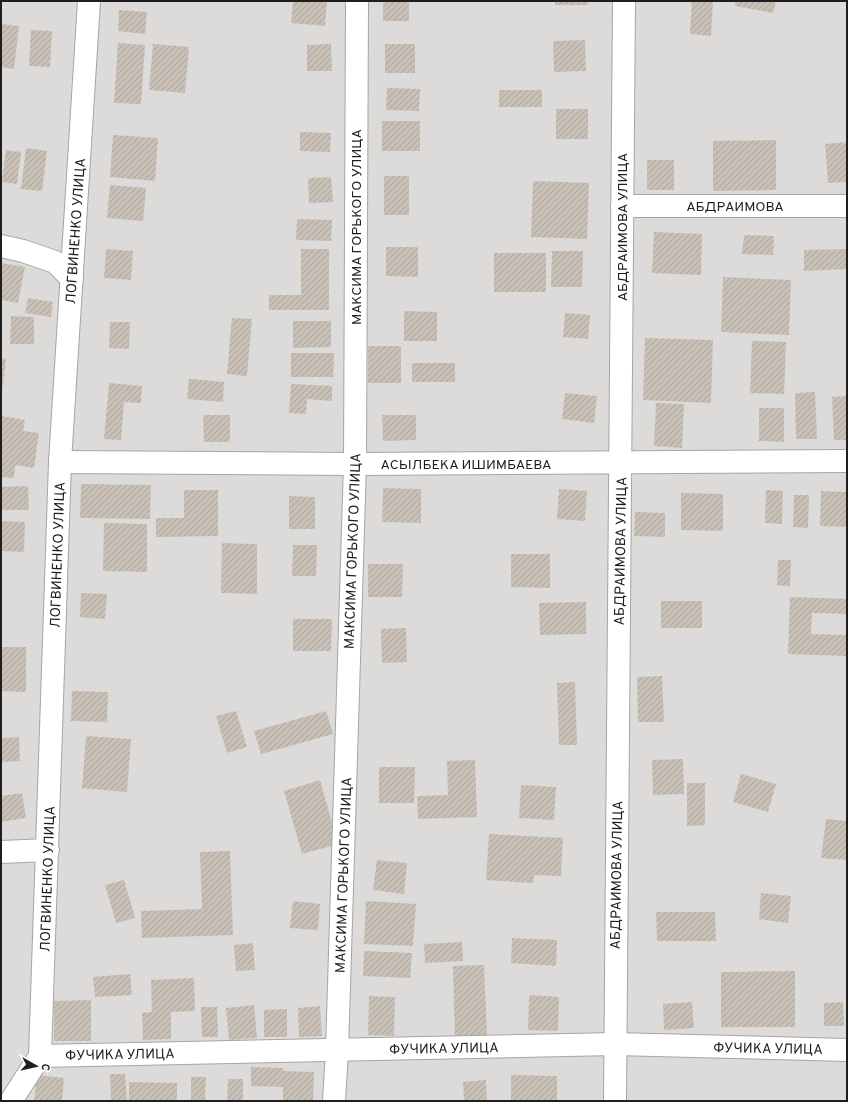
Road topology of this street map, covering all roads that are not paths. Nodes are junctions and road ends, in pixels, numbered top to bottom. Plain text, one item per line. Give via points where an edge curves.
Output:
1 (89, 1) edge
2 (357, 1) edge
3 (624, 1) edge
4 (622, 206) junction
5 (847, 206) edge
6 (1, 246) edge
7 (72, 279) junction
8 (847, 461) edge
9 (60, 462) junction
10 (621, 463) junction
11 (355, 464) junction
12 (48, 850) junction
13 (1, 852) edge
14 (615, 1044) junction
15 (847, 1050) edge
16 (337, 1051) junction
17 (40, 1056) junction
18 (12, 1101) edge
19 (334, 1101) edge
20 (615, 1101) edge

1 - 7 street, ЛОГВИНЕНКО УЛИЦА
2 - 11 street, МАКСИМА ГОРЬКОГО УЛИЦА
3 - 4 street, АБДРАИМОВА УЛИЦА
4 - 5 street, АБДРАИМОВА
4 - 10 street, АБДРАИМОВА УЛИЦА
6 - 7 street via 55,262
7 - 9 street, ЛОГВИНЕНКО УЛИЦА
8 - 10 street, АСЫЛБЕКА ИШИМБАЕВА
9 - 11 street, АСЫЛБЕКА ИШИМБАЕВА
9 - 12 street, ЛОГВИНЕНКО УЛИЦА
10 - 11 street, АСЫЛБЕКА ИШИМБАЕВА
10 - 14 street, АБДРАИМОВА УЛИЦА
11 - 16 street, МАКСИМА ГОРЬКОГО УЛИЦА
12 - 13 street
12 - 17 street, ЛОГВИНЕНКО УЛИЦА
14 - 15 street, ФУЧИКА УЛИЦА
14 - 16 street, ФУЧИКА УЛИЦА
14 - 20 street, АБДРАИМОВА УЛИЦА
16 - 17 street, ФУЧИКА УЛИЦА
16 - 19 street, МАКСИМА ГОРЬКОГО УЛИЦА
17 - 18 street, ЛОГВИНЕНКО УЛИЦА

